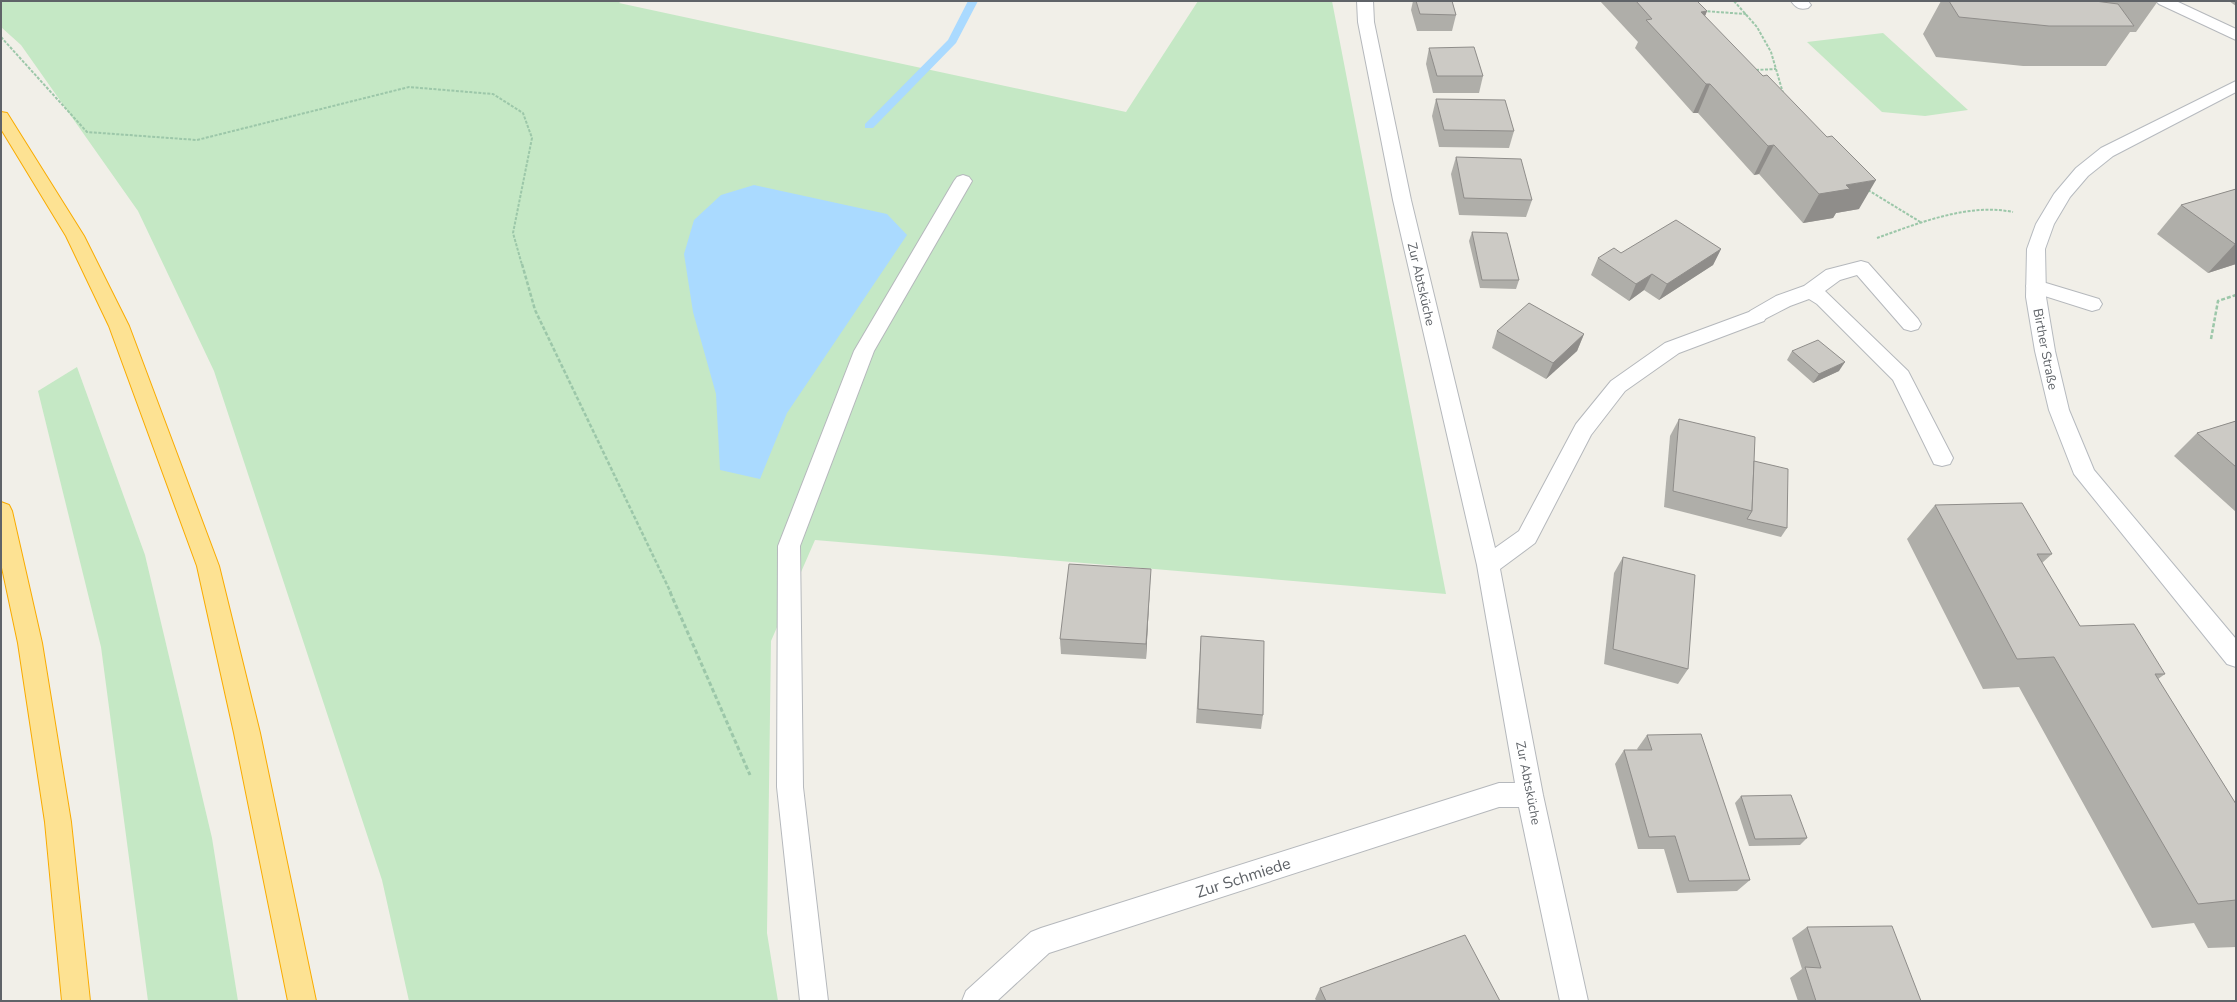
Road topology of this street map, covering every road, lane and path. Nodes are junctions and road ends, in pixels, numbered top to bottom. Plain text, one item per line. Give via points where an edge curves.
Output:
1 (1365, 1) edge
2 (1734, 1) edge
3 (2164, 1) edge
4 (1702, 11) edge
5 (1746, 14) junction
6 (2236, 35) edge
7 (1, 37) edge
8 (1776, 69) junction
9 (1754, 70) edge
10 (2236, 86) edge
11 (1784, 95) edge
12 (1, 117) edge
13 (963, 181) dead end
14 (1865, 188) edge
15 (1922, 223) junction
16 (2045, 224) junction
17 (1871, 240) dead end
18 (2036, 286) junction
19 (1810, 291) junction
20 (2236, 295) edge
21 (2092, 304) dead end
22 (1911, 324) dead end
23 (2211, 340) dead end
24 (1942, 458) dead end
25 (1, 510) edge
26 (1488, 565) junction
27 (2236, 657) edge
28 (752, 780) dead end
29 (1530, 795) junction
30 (76, 1001) edge
31 (302, 1001) edge
32 (814, 1001) edge
33 (976, 1001) edge
34 (1574, 1001) edge

1 - 26 street, Zur Abtsküche via 1366,22 1402,200
2 - 5 path
3 - 6 street
4 - 5 path
5 - 8 path via 1757,27 1771,52
7 - 28 path via 87,132 197,140 409,87 493,94 523,113 532,138 513,233 535,310 663,576
8 - 9 path
8 - 11 path
10 - 16 street, Birther Straße via 2107,152 2082,172 2063,194
12 - 31 highway via 75,236 119,326 208,566
13 - 32 street via 864,351 788,546 790,787
14 - 15 path
15 - 16 path via 2002,208
15 - 17 path
16 - 18 street, Birther Straße via 2036,249
18 - 21 street
18 - 27 street, Birther Straße via 2045,351 2059,410 2085,474
19 - 22 street via 1833,275 1861,267
19 - 24 street via 1824,299 1901,376
19 - 26 street via 1783,301 1757,316 1672,348 1618,386 1583,430 1527,537
20 - 23 path via 2218,302
25 - 30 highway via 30,643 55,807
26 - 29 street, Zur Abtsküche
29 - 33 street, Zur Schmiede via 1499,795 1042,942
29 - 34 street, Zur Abtsküche

